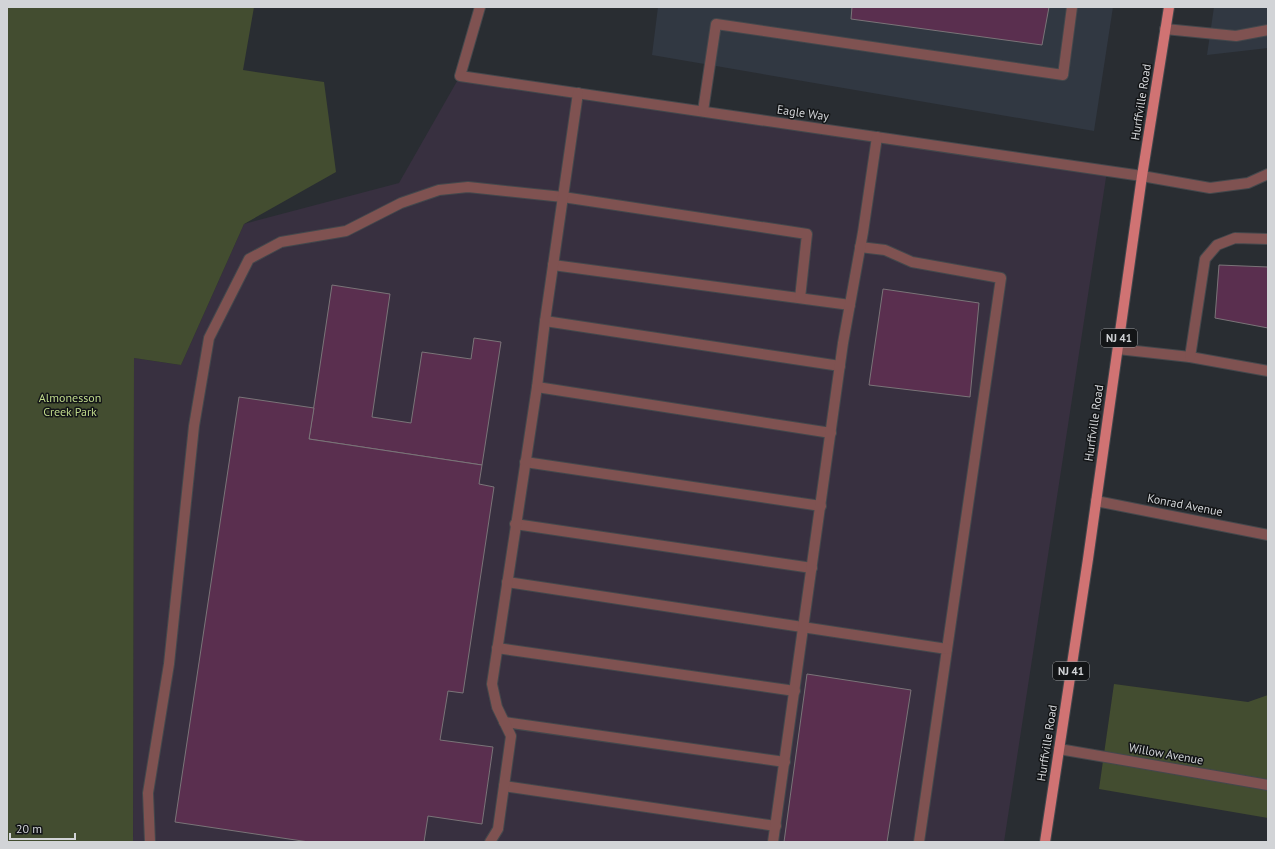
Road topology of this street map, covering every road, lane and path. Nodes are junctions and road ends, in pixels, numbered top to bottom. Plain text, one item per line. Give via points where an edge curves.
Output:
1 (480, 7) edge
2 (1072, 7) edge
3 (1169, 7) edge
4 (1165, 30) junction
5 (1268, 30) edge
6 (578, 93) junction
7 (703, 111) junction
8 (877, 136) junction
9 (1268, 174) edge
10 (1142, 176) junction
11 (563, 197) junction
12 (1268, 239) edge
13 (860, 247) junction
14 (553, 265) junction
15 (800, 298) junction
16 (850, 305) junction
17 (545, 321) junction
18 (1118, 349) junction
19 (1190, 358) junction
20 (840, 366) junction
21 (1268, 371) edge
22 (536, 386) junction
23 (831, 433) junction
24 (525, 462) junction
25 (1096, 501) junction
26 (821, 506) junction
27 (515, 524) junction
28 (1268, 535) edge
29 (812, 568) junction
30 (507, 582) junction
31 (803, 627) junction
32 (497, 648) junction
33 (947, 649) junction
34 (795, 691) junction
35 (504, 722) junction
36 (1059, 749) junction
37 (785, 762) junction
38 (1268, 785) edge
39 (504, 786) junction
40 (776, 826) junction
41 (150, 842) edge
42 (490, 842) edge
43 (773, 842) edge
44 (919, 842) edge
45 (1045, 842) edge

1 - 6 street, Eagle Way via 460,76
2 - 7 street via 1062,75 716,24
3 - 4 main road, Hurffville Road / NJ 41
4 - 5 street via 1236,36
4 - 10 main road, Hurffville Road / NJ 41
6 - 7 street, Eagle Way
6 - 11 street
7 - 8 street, Eagle Way
8 - 10 street, Eagle Way
8 - 13 street
9 - 10 street, Eagle Way via 1248,183 1210,188
10 - 18 main road, Hurffville Road / NJ 41
11 - 14 street
11 - 15 street via 807,234
11 - 41 street via 468,187 439,190 400,203 346,231 281,242 249,259 209,338 194,426 169,664 148,793
12 - 19 street via 1235,238 1217,245 1205,259
13 - 16 street
13 - 33 street via 885,250 912,262 1001,278
14 - 15 street
14 - 17 street
15 - 16 street
16 - 20 street
17 - 20 street
17 - 22 street
18 - 19 street
18 - 25 main road, Hurffville Road / NJ 41
19 - 21 street
20 - 23 street
22 - 23 street
22 - 24 street
23 - 26 street
24 - 26 street
24 - 27 street
25 - 28 street, Konrad Avenue
25 - 36 main road, Hurffville Road / NJ 41
26 - 29 street
27 - 29 street
27 - 30 street
29 - 31 street
30 - 31 street
30 - 32 street
31 - 33 street
31 - 34 street
32 - 34 street
32 - 35 street via 492,684 497,707
33 - 44 street
34 - 37 street
35 - 37 street
35 - 39 street via 511,736
36 - 38 street, Willow Avenue
36 - 45 main road, Hurffville Road / NJ 41
37 - 40 street
39 - 40 street
39 - 42 street via 498,829
40 - 43 street

